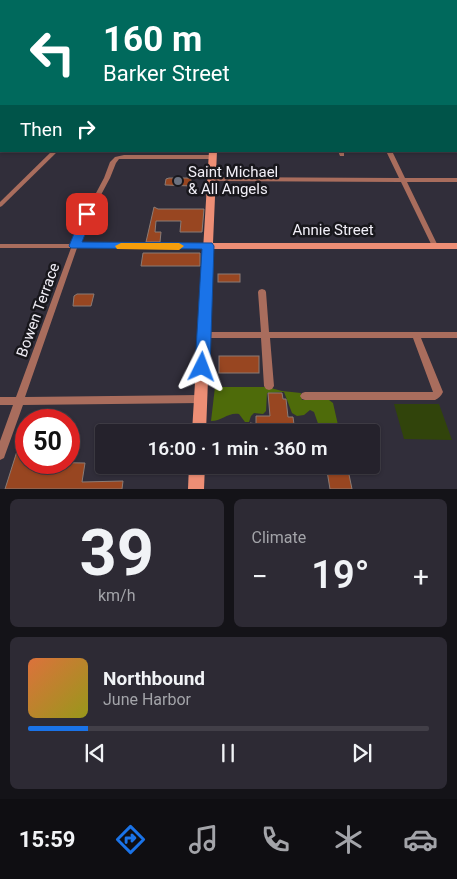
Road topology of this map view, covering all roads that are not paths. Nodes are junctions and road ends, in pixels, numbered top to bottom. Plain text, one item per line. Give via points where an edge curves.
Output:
1 (54, 152) edge
2 (389, 152) edge
3 (213, 154) edge
4 (211, 179) junction
5 (403, 180) junction
6 (457, 180) edge
7 (0, 205) edge
8 (2, 246) edge
9 (75, 246) junction
10 (208, 246) junction
11 (435, 246) junction
12 (457, 246) edge
13 (0, 253) edge
14 (262, 292) dead end
15 (266, 334) junction
16 (416, 334) junction
17 (204, 335) junction
18 (457, 335) edge
19 (269, 386) dead end
20 (305, 396) dead end
21 (201, 399) junction
22 (0, 400) edge
23 (20, 400) junction
24 (199, 424) edge
25 (0, 455) edge
26 (197, 474) edge
27 (196, 489) edge

1 - 7 street
2 - 5 street
3 - 4 main road
3 - 9 street, Bowen Terrace via 115,156
4 - 5 street
4 - 10 main road
5 - 6 street
5 - 11 street
8 - 9 street
8 - 13 street
9 - 10 street
9 - 23 street, Bowen Terrace
10 - 11 main road, Annie Street
10 - 17 main road
11 - 12 main road, Annie Street
14 - 15 street
15 - 16 street
15 - 17 street
15 - 19 street
16 - 18 street
16 - 20 street via 438,392 435,396
17 - 21 main road
21 - 23 street
21 - 24 main road
22 - 23 street
23 - 25 street, Bowen Terrace
26 - 27 main road

